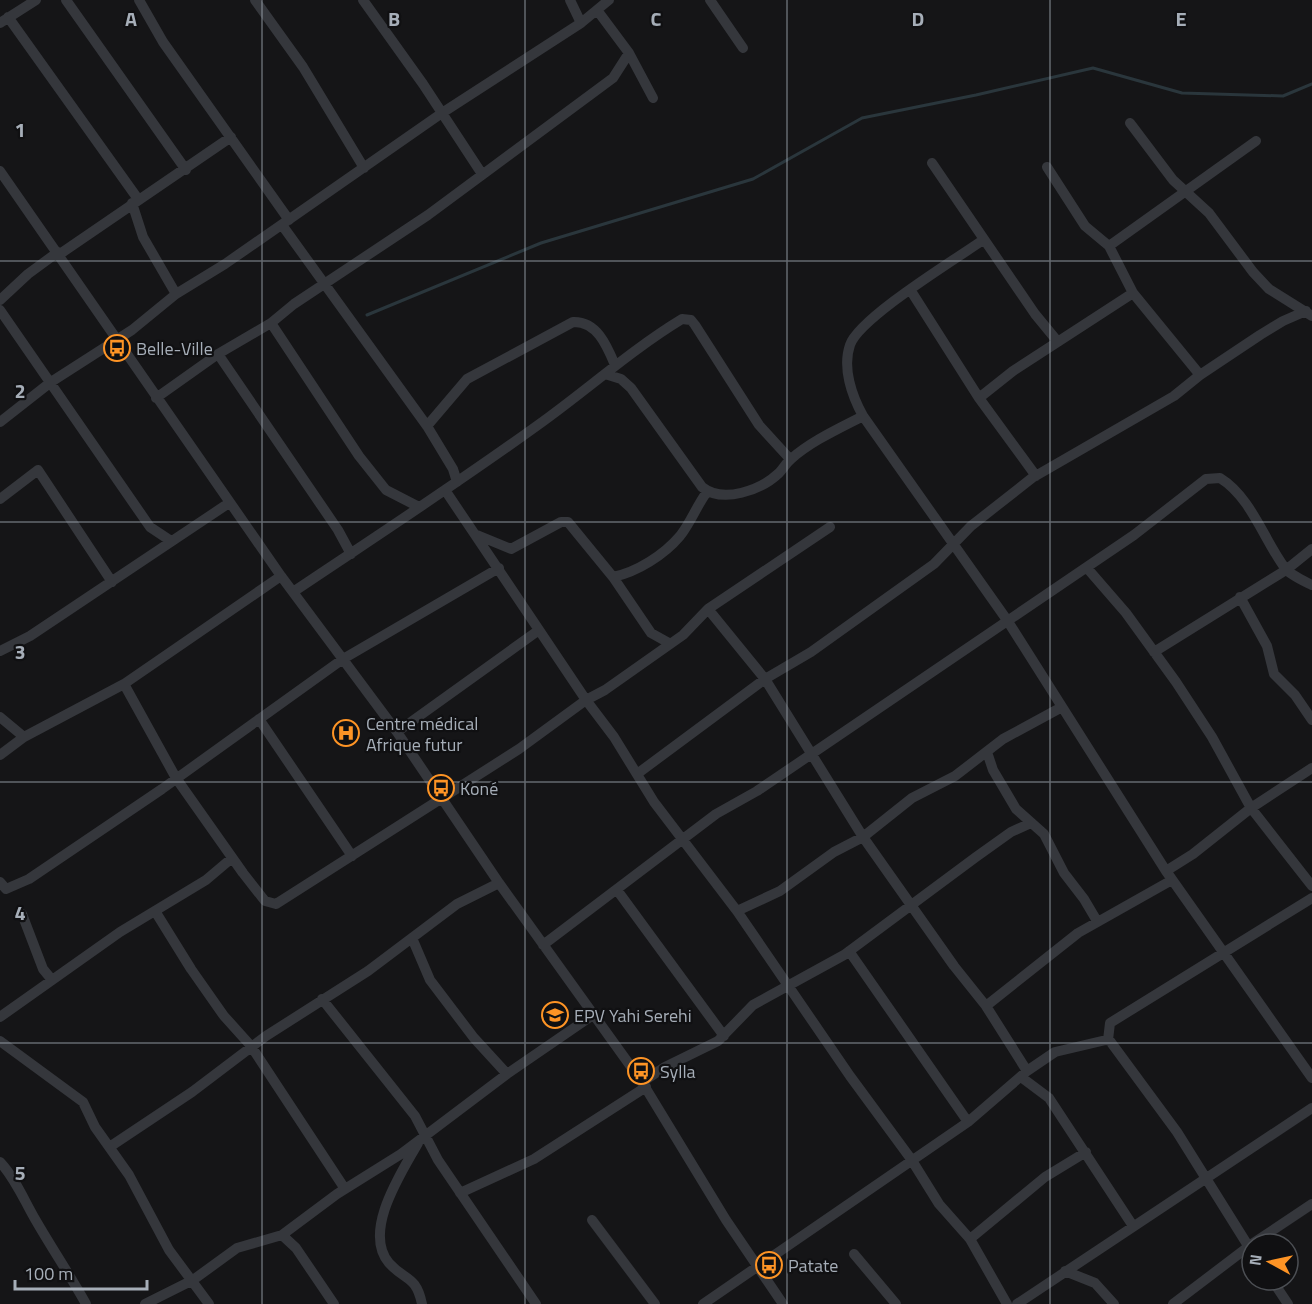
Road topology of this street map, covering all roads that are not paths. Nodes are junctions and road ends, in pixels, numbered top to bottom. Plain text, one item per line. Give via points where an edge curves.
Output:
1 (36, 0) edge
2 (66, 0) edge
3 (139, 0) edge
4 (255, 0) edge
5 (363, 0) edge
6 (570, 0) edge
7 (609, 0) edge
8 (710, 0) edge
9 (597, 10) junction
10 (4, 20) edge
11 (581, 23) junction
12 (743, 48) dead end
13 (629, 53) junction
14 (653, 98) dead end
15 (442, 113) junction
16 (1130, 123) dead end
17 (231, 137) junction
18 (1256, 141) dead end
19 (932, 163) dead end
20 (1047, 167) dead end
21 (364, 168) junction
22 (186, 170) junction
23 (0, 171) edge
24 (482, 174) junction
25 (1186, 191) junction
26 (135, 201) junction
27 (286, 222) junction
28 (983, 240) junction
29 (1109, 246) junction
30 (59, 253) junction
31 (323, 284) junction
32 (911, 291) junction
33 (1133, 293) junction
34 (176, 294) junction
35 (0, 300) edge
36 (0, 310) edge
37 (1309, 313) edge
38 (271, 323) junction
39 (116, 341) junction
40 (1058, 342) junction
41 (218, 354) junction
42 (615, 365) junction
43 (605, 374) junction
44 (1200, 375) junction
45 (51, 382) junction
46 (156, 398) junction
47 (980, 398) junction
48 (863, 416) junction
49 (0, 422) edge
50 (427, 426) junction
51 (790, 459) junction
52 (1036, 476) junction
53 (457, 482) junction
54 (445, 490) junction
55 (707, 492) junction
56 (0, 499) edge
57 (230, 502) junction
58 (419, 507) junction
59 (830, 527) dead end
60 (476, 534) junction
61 (171, 541) junction
62 (955, 544) junction
63 (1312, 549) edge
64 (351, 554) junction
65 (499, 568) junction
66 (1087, 568) junction
67 (1286, 570) junction
68 (280, 576) junction
69 (613, 577) junction
70 (112, 582) junction
71 (1312, 585) edge
72 (293, 592) junction
73 (1240, 597) junction
74 (708, 609) junction
75 (1007, 620) junction
76 (539, 630) junction
77 (669, 643) junction
78 (0, 651) edge
79 (1154, 652) junction
80 (343, 658) junction
81 (765, 679) junction
82 (124, 684) junction
83 (586, 700) junction
84 (1062, 707) junction
85 (0, 717) edge
86 (259, 719) junction
87 (1312, 720) edge
88 (397, 732) junction
89 (24, 737) junction
90 (987, 752) junction
91 (811, 754) junction
92 (0, 755) edge
93 (1312, 768) edge
94 (637, 774) junction
95 (176, 778) junction
96 (441, 798) junction
97 (1251, 808) junction
98 (1031, 823) junction
99 (863, 837) junction
100 (684, 840) junction
101 (352, 856) junction
102 (232, 858) junction
103 (1169, 876) junction
104 (0, 882) edge
105 (499, 883) junction
106 (1312, 886) edge
107 (617, 890) junction
108 (1312, 898) edge
109 (914, 906) junction
110 (155, 911) junction
111 (738, 911) junction
112 (22, 914) dead end
113 (1097, 921) junction
114 (412, 938) junction
115 (543, 945) junction
116 (849, 951) junction
117 (1224, 953) junction
118 (52, 980) junction
119 (786, 985) junction
120 (322, 999) junction
121 (986, 1006) junction
122 (592, 1015) junction
123 (0, 1017) edge
124 (724, 1036) junction
125 (1108, 1040) junction
126 (0, 1041) edge
127 (251, 1046) junction
128 (507, 1074) junction
129 (1024, 1074) junction
130 (1312, 1078) edge
131 (644, 1085) junction
132 (1312, 1108) edge
133 (968, 1122) junction
134 (423, 1137) junction
135 (111, 1146) junction
136 (1086, 1152) junction
137 (911, 1159) junction
138 (0, 1162) edge
139 (1206, 1180) junction
140 (345, 1189) junction
141 (460, 1194) junction
142 (1312, 1204) edge
143 (592, 1221) dead end
144 (1133, 1226) junction
145 (1241, 1232) edge
146 (1272, 1232) edge
147 (282, 1235) junction
148 (970, 1239) junction
149 (854, 1254) dead end
150 (1240, 1255) edge
151 (758, 1266) junction
152 (1065, 1270) junction
153 (193, 1280) junction
154 (86, 1304) edge
155 (145, 1304) edge
156 (209, 1304) edge
157 (334, 1304) edge
158 (422, 1304) edge
159 (536, 1304) edge
160 (655, 1304) edge
161 (703, 1304) edge
162 (783, 1304) edge
163 (896, 1304) edge
164 (1007, 1304) edge
165 (1017, 1304) edge
166 (1114, 1304) edge
167 (1173, 1304) edge

1 - 10 street
2 - 22 street
3 - 17 street via 163,42
4 - 21 street via 303,67
5 - 15 street
6 - 11 street
7 - 9 street
8 - 12 street
9 - 11 street
9 - 13 street
10 - 26 street
11 - 15 street
13 - 14 street
13 - 24 street via 614,78
15 - 21 street
15 - 24 street
16 - 25 street via 1160,166
17 - 22 street
17 - 27 street
18 - 25 street
19 - 28 street
20 - 29 street via 1086,226
21 - 27 street
22 - 26 street
23 - 30 street
24 - 31 street
25 - 29 street
25 - 37 street via 1209,213 1240,258 1269,289
26 - 30 street
26 - 34 street via 143,237
27 - 31 street
27 - 34 street
28 - 32 street
28 - 40 street
29 - 33 street
30 - 35 street
30 - 39 street
31 - 38 street
31 - 50 street
32 - 47 street
32 - 48 street via 865,323 849,347 849,376
33 - 40 street
33 - 44 street
34 - 39 street
36 - 45 street
37 - 44 street via 1282,321
38 - 41 street
38 - 58 street via 379,481
39 - 45 street
39 - 46 street
40 - 47 street
41 - 46 street
41 - 64 street
42 - 43 street
42 - 50 street via 608,347 591,327 573,322 467,379
42 - 51 street via 682,319 691,320 759,425
43 - 53 street
43 - 55 street via 632,388
44 - 52 street via 1174,396
45 - 49 street
45 - 61 street via 150,527
46 - 57 street
47 - 52 street
48 - 51 street
48 - 62 street
50 - 53 street
51 - 55 street via 779,473 748,491 722,495
52 - 62 street via 970,526
53 - 54 street
54 - 58 street
54 - 60 street
55 - 69 street via 670,546 633,571
56 - 70 street via 38,471
57 - 61 street
57 - 68 street
58 - 64 street
59 - 74 street
60 - 65 street
60 - 69 street via 511,549 565,521
61 - 70 street
62 - 75 street
62 - 81 street via 934,564 812,652
63 - 67 street
64 - 72 street
65 - 76 street
65 - 80 street
66 - 67 street via 1175,501 1215,477 1233,490
66 - 75 street
66 - 79 street
67 - 71 street
67 - 73 street
68 - 72 street
68 - 82 street
69 - 77 street via 651,633
70 - 78 street
72 - 80 street
73 - 79 street
73 - 87 street via 1267,646 1274,674
74 - 77 street via 683,635
74 - 81 street
75 - 84 street
75 - 91 street
76 - 83 street
76 - 88 street
77 - 83 street
79 - 97 street via 1212,737
80 - 86 street
80 - 88 street
81 - 91 street
81 - 94 street
82 - 89 street
82 - 95 street
83 - 94 street
83 - 96 street
84 - 90 street
84 - 103 street
85 - 89 street
86 - 95 street
86 - 101 street
88 - 96 street
89 - 92 street
90 - 98 street via 1016,809
90 - 99 street via 955,776 912,798
91 - 99 street
91 - 100 street via 716,813
93 - 97 street
94 - 100 street
95 - 102 street
95 - 104 street via 29,879 6,889
96 - 101 street
96 - 105 street
97 - 103 street
97 - 106 street
98 - 109 street via 1011,832
98 - 113 street via 1049,842 1064,873
99 - 109 street
99 - 111 street via 834,852 780,891
100 - 107 street
100 - 111 street
101 - 102 street via 276,904 265,901
102 - 110 street via 206,880
103 - 113 street
103 - 117 street
105 - 114 street via 457,904
105 - 115 street
107 - 115 street
107 - 124 street
108 - 117 street
109 - 116 street
109 - 121 street
110 - 118 street
110 - 127 street via 207,992
111 - 119 street
112 - 118 street via 43,969
113 - 121 street
114 - 120 street
114 - 128 street via 430,980
115 - 122 street
116 - 119 street
116 - 133 street
117 - 125 street via 1110,1023
117 - 130 street
118 - 123 street
119 - 124 street via 745,1011
119 - 137 street
120 - 127 street
120 - 134 street via 406,1103
121 - 129 street
122 - 128 street
122 - 131 street
124 - 131 street via 665,1067
125 - 129 street via 1061,1049
125 - 139 street via 1177,1132
126 - 135 street via 77,1095
127 - 135 street via 192,1092
127 - 140 street
128 - 134 street
129 - 133 street
129 - 136 street via 1049,1098
131 - 141 street via 534,1159
131 - 151 street
132 - 139 street
133 - 137 street
134 - 140 street
134 - 141 street
134 - 158 street via 385,1207 381,1230 388,1262 416,1284
135 - 153 street via 165,1243
136 - 144 street
136 - 148 street via 1044,1177
137 - 148 street via 939,1204
137 - 151 street
138 - 154 street
139 - 144 street
139 - 145 street
140 - 147 street
141 - 159 street
142 - 146 street
143 - 160 street
144 - 152 street
147 - 153 street via 237,1248
147 - 157 street via 296,1248
148 - 164 street
149 - 163 street
150 - 167 street
151 - 161 street
151 - 162 street
152 - 165 street
152 - 166 street via 1095,1283
153 - 155 street
153 - 156 street

